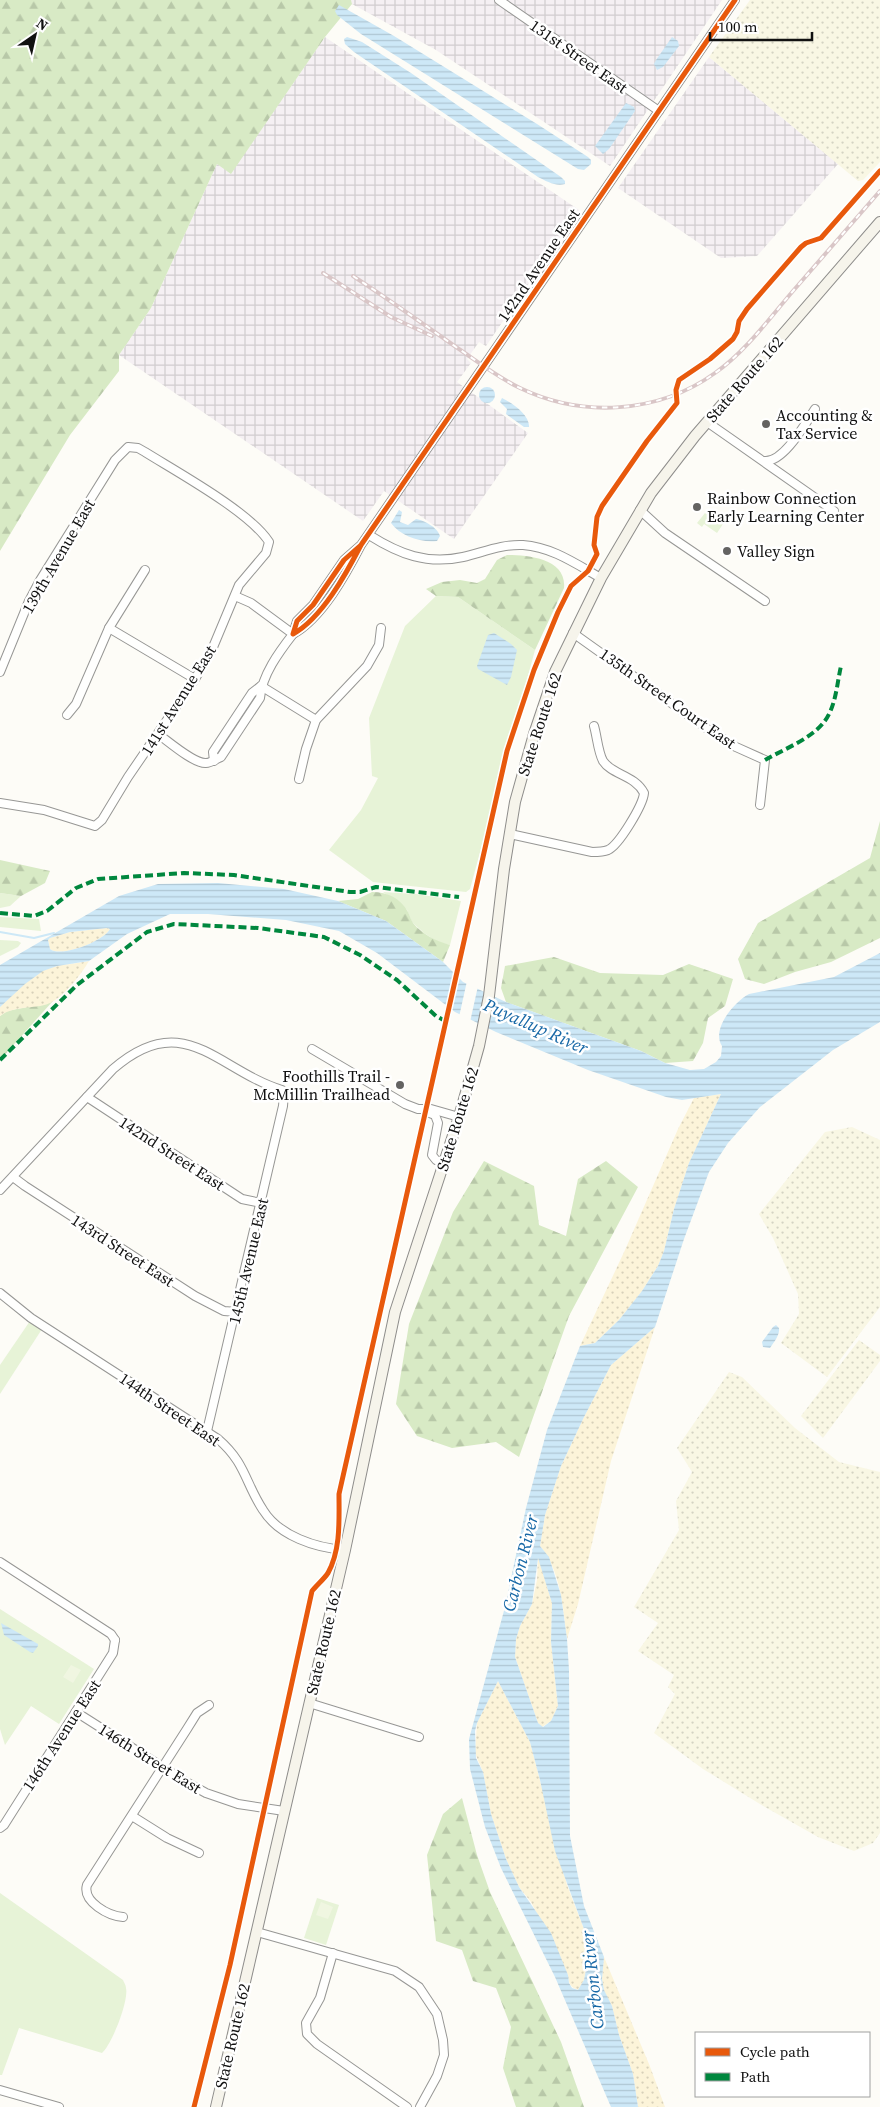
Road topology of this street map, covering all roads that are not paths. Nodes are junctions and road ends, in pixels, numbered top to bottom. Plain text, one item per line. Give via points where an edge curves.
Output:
1 (499, 0) edge
2 (735, 0) edge
3 (659, 111) junction
4 (880, 222) edge
5 (815, 409) dead end
6 (707, 422) junction
7 (768, 463) junction
8 (640, 510) junction
9 (834, 511) dead end
10 (369, 535) junction
11 (269, 545) joint
12 (145, 570) dead end
13 (601, 578) junction
14 (235, 596) junction
15 (765, 601) dead end
16 (109, 628) junction
17 (381, 628) dead end
18 (573, 633) junction
19 (293, 634) junction
20 (0, 672) edge
21 (195, 679) junction
22 (261, 686) junction
23 (67, 715) dead end
24 (316, 720) junction
25 (594, 726) dead end
26 (158, 734) junction
27 (299, 779) dead end
28 (0, 803) edge
29 (760, 805) dead end
30 (510, 834) junction
31 (312, 1049) dead end
32 (87, 1097) junction
33 (426, 1111) junction
34 (460, 1118) junction
35 (444, 1163) junction
36 (13, 1177) junction
37 (0, 1190) edge
38 (261, 1204) junction
39 (0, 1293) edge
40 (237, 1312) junction
41 (207, 1431) junction
42 (345, 1550) junction
43 (0, 1562) edge
44 (124, 1638) dead end
45 (115, 1640) junction
46 (309, 1704) junction
47 (209, 1705) dead end
48 (76, 1712) junction
49 (419, 1738) dead end
50 (163, 1767) junction
51 (284, 1812) junction
52 (132, 1816) junction
53 (0, 1828) edge
54 (199, 1852) dead end
55 (123, 1917) dead end
56 (257, 1932) junction
57 (333, 1953) junction
58 (0, 2090) edge
59 (59, 2107) edge
60 (216, 2107) edge
61 (407, 2107) edge
62 (420, 2107) edge

1 - 3 street, 131st Street East
2 - 3 street, 142nd Avenue East
3 - 10 street, 142nd Avenue East
4 - 6 main road, State Route 162
5 - 7 street via 779,457
6 - 7 street
6 - 8 main road, State Route 162
7 - 9 street
8 - 13 main road, State Route 162
8 - 15 street via 665,533
10 - 13 street via 395,551 428,559 456,558 510,545 536,547 560,555
10 - 19 street, 142nd Avenue East via 344,560 313,605 297,621
11 - 14 street, 141st Avenue East
11 - 20 street, 139th Avenue East via 267,539 233,509 145,452 128,447 116,460 28,601
12 - 16 street
13 - 18 main road, State Route 162
14 - 19 street via 251,603
14 - 21 street, 141st Avenue East via 211,652
16 - 21 street
16 - 23 street via 76,704
17 - 24 street via 379,645 367,666
18 - 29 street, 135th Street Court East via 709,730 765,760
18 - 30 main road, State Route 162 via 555,672 534,734
19 - 22 street, 142nd Avenue East
21 - 26 street, 141st Avenue East
22 - 24 street
22 - 26 street, 142nd Avenue East via 252,693 213,752 214,761 204,763 196,760
24 - 27 street
25 - 30 street via 602,760 636,782 644,793 638,810 614,845 606,851 592,852
26 - 28 street, 141st Avenue East via 95,826 44,810
30 - 34 main road, State Route 162 via 489,996
31 - 33 street via 396,1099
32 - 36 street
32 - 38 street, 142nd Street East via 242,1199
32 - 38 street, 145th Avenue East via 125,1059 147,1046 166,1043 200,1048 258,1081 282,1090 284,1106
33 - 34 street via 431,1109
33 - 35 street via 435,1115 438,1123 432,1155
34 - 35 main road, State Route 162
35 - 42 main road, State Route 162 via 395,1312
36 - 37 street
36 - 40 street, 143rd Street East via 195,1296 215,1308
38 - 40 street, 145th Avenue East
39 - 41 street, 144th Street East via 31,1318
40 - 41 street, 145th Avenue East
41 - 42 street, 144th Street East via 235,1456 263,1510 278,1526 314,1544
42 - 46 main road, State Route 162
43 - 45 street via 111,1634
44 - 45 street
45 - 48 street, 146th Avenue East via 113,1653
46 - 49 street
46 - 51 main road, State Route 162
47 - 50 street via 198,1713
48 - 50 street, 146th Street East
48 - 53 street, 146th Avenue East
50 - 51 street, 146th Street East via 217,1797
50 - 52 street
51 - 56 main road, State Route 162
52 - 54 street via 167,1838
52 - 55 street via 88,1885 87,1895 112,1915
56 - 57 street
56 - 60 main road, State Route 162
57 - 61 street via 320,1998 309,2017 307,2034
57 - 62 street via 395,1971 408,1978 432,2004 444,2040 444,2055
58 - 59 street

